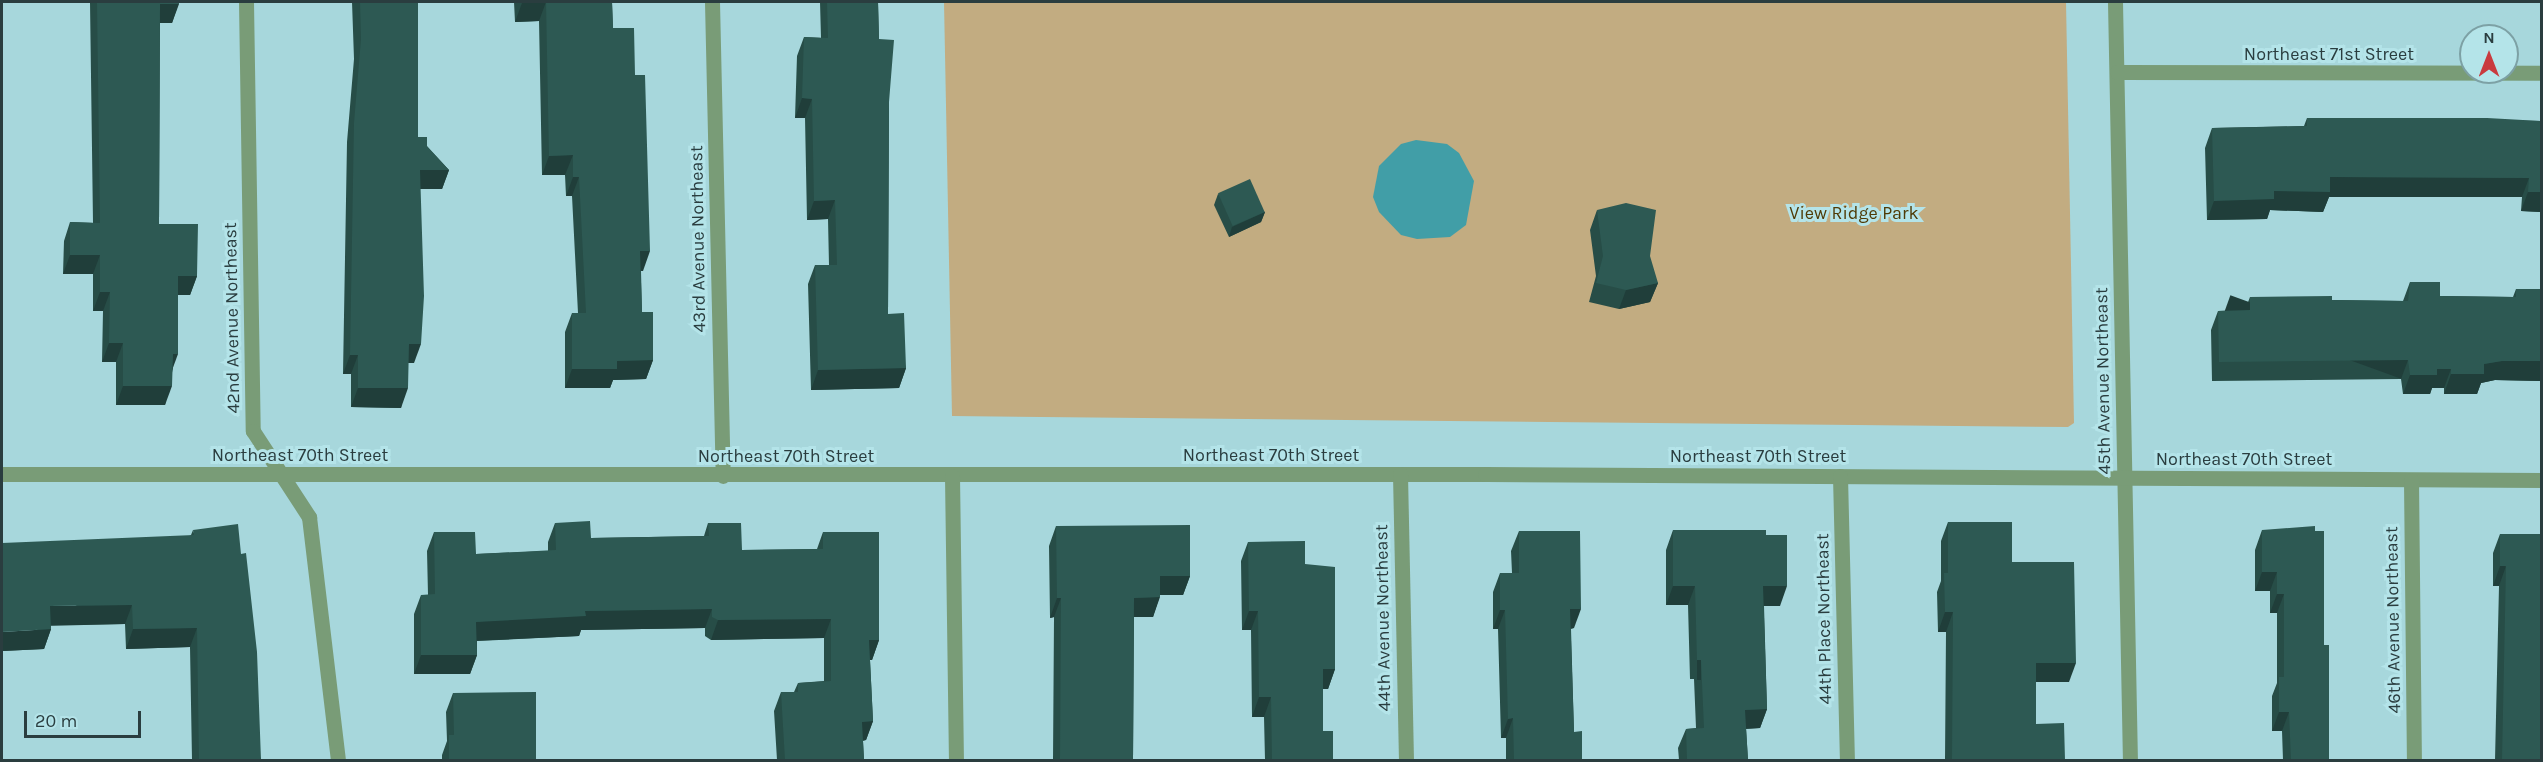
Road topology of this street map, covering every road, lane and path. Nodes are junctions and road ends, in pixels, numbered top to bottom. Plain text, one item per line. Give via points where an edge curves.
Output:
1 (246, 2) edge
2 (712, 2) edge
3 (2115, 2) edge
4 (2117, 72) junction
5 (2541, 73) edge
6 (2, 474) edge
7 (283, 474) junction
8 (1400, 474) junction
9 (723, 476) junction
10 (952, 476) junction
11 (1840, 476) junction
12 (2124, 478) junction
13 (2411, 480) junction
14 (2541, 480) edge
15 (338, 760) edge
16 (956, 760) edge
17 (1406, 760) edge
18 (1847, 760) edge
19 (2130, 760) edge
20 (2414, 760) edge

1 - 7 street, 42nd Avenue Northeast via 253,431
2 - 9 street, 43rd Avenue Northeast
3 - 4 street, 45th Avenue Northeast
4 - 5 street, Northeast 71st Street
4 - 12 street, 45th Avenue Northeast
6 - 7 street, Northeast 70th Street
7 - 9 street, Northeast 70th Street
7 - 15 street, 42nd Avenue Northeast via 309,517
8 - 10 street, Northeast 70th Street
8 - 11 street, Northeast 70th Street
8 - 17 street, 44th Avenue Northeast
9 - 10 street, Northeast 70th Street
10 - 16 street
11 - 12 street, Northeast 70th Street
11 - 18 street, 44th Place Northeast
12 - 13 street, Northeast 70th Street
12 - 19 street, 45th Avenue Northeast
13 - 14 street, Northeast 70th Street
13 - 20 street, 46th Avenue Northeast

